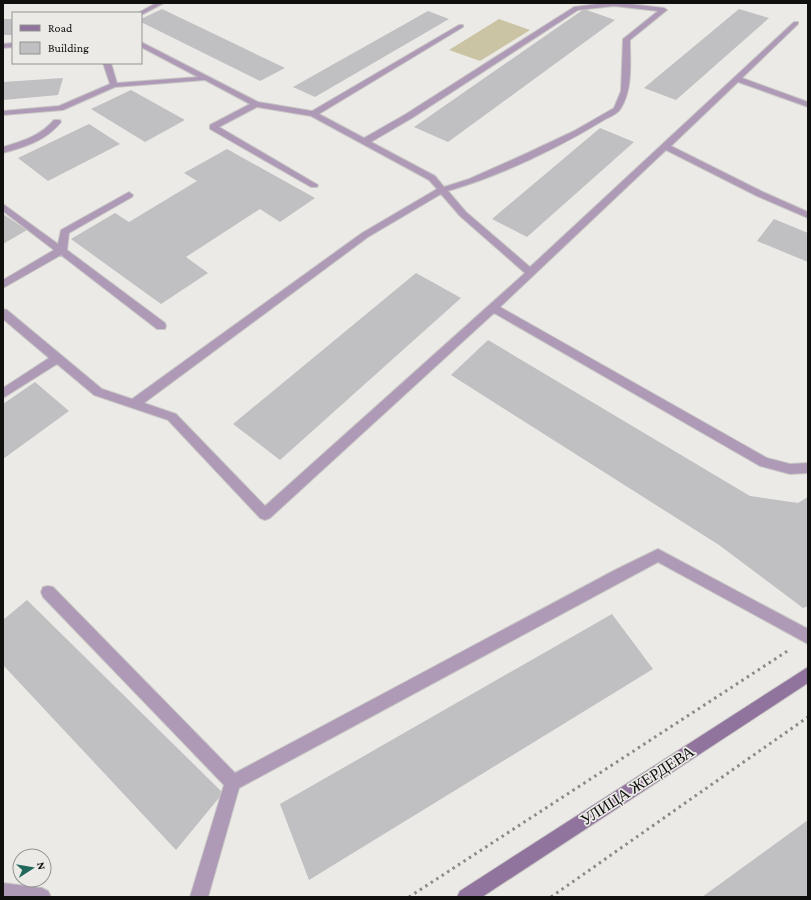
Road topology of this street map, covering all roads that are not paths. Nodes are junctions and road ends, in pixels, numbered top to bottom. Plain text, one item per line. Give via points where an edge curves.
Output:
1 (161, 3) edge
2 (142, 12) edge
3 (796, 23) dead end
4 (461, 26) dead end
5 (142, 44) edge
6 (107, 64) edge
7 (209, 78) junction
8 (736, 79) junction
9 (114, 86) junction
10 (256, 104) junction
11 (808, 105) edge
12 (3, 113) edge
13 (313, 114) junction
14 (56, 122) dead end
15 (364, 142) junction
16 (665, 146) junction
17 (3, 150) edge
18 (314, 184) dead end
19 (442, 190) junction
20 (129, 195) dead end
21 (3, 207) edge
22 (808, 215) edge
23 (62, 250) junction
24 (531, 273) junction
25 (3, 285) edge
26 (493, 308) junction
27 (3, 314) edge
28 (161, 326) dead end
29 (57, 358) junction
30 (3, 394) edge
31 (134, 404) junction
32 (808, 468) edge
33 (48, 592) dead end
34 (808, 637) edge
35 (808, 674) edge
36 (233, 783) junction
37 (3, 892) edge
38 (42, 897) edge
39 (199, 897) edge
40 (466, 897) edge

1 - 2 lane
3 - 8 lane
4 - 13 lane
5 - 7 lane
6 - 9 lane
7 - 9 lane
7 - 10 lane
8 - 11 lane
8 - 16 lane
9 - 12 lane via 60,108
10 - 13 lane
10 - 18 lane via 213,127
13 - 15 lane
14 - 17 lane via 48,132 27,143
15 - 19 lane via 432,178
15 - 19 lane via 576,8 614,4 664,10 627,39 625,92 617,109 577,133 526,157 472,181
16 - 22 lane
16 - 24 lane
19 - 24 lane via 463,214
19 - 31 lane via 365,235
20 - 23 lane via 64,232
21 - 23 lane
23 - 25 lane
23 - 28 lane
24 - 26 lane
26 - 31 lane via 265,514 172,417
26 - 32 lane via 764,462 790,469
27 - 29 lane
29 - 30 lane
29 - 31 lane via 98,392
33 - 36 lane
34 - 36 lane via 658,555
35 - 40 main road, УЛИЦА ЖЕРДЕВА
36 - 39 lane
37 - 38 lane

